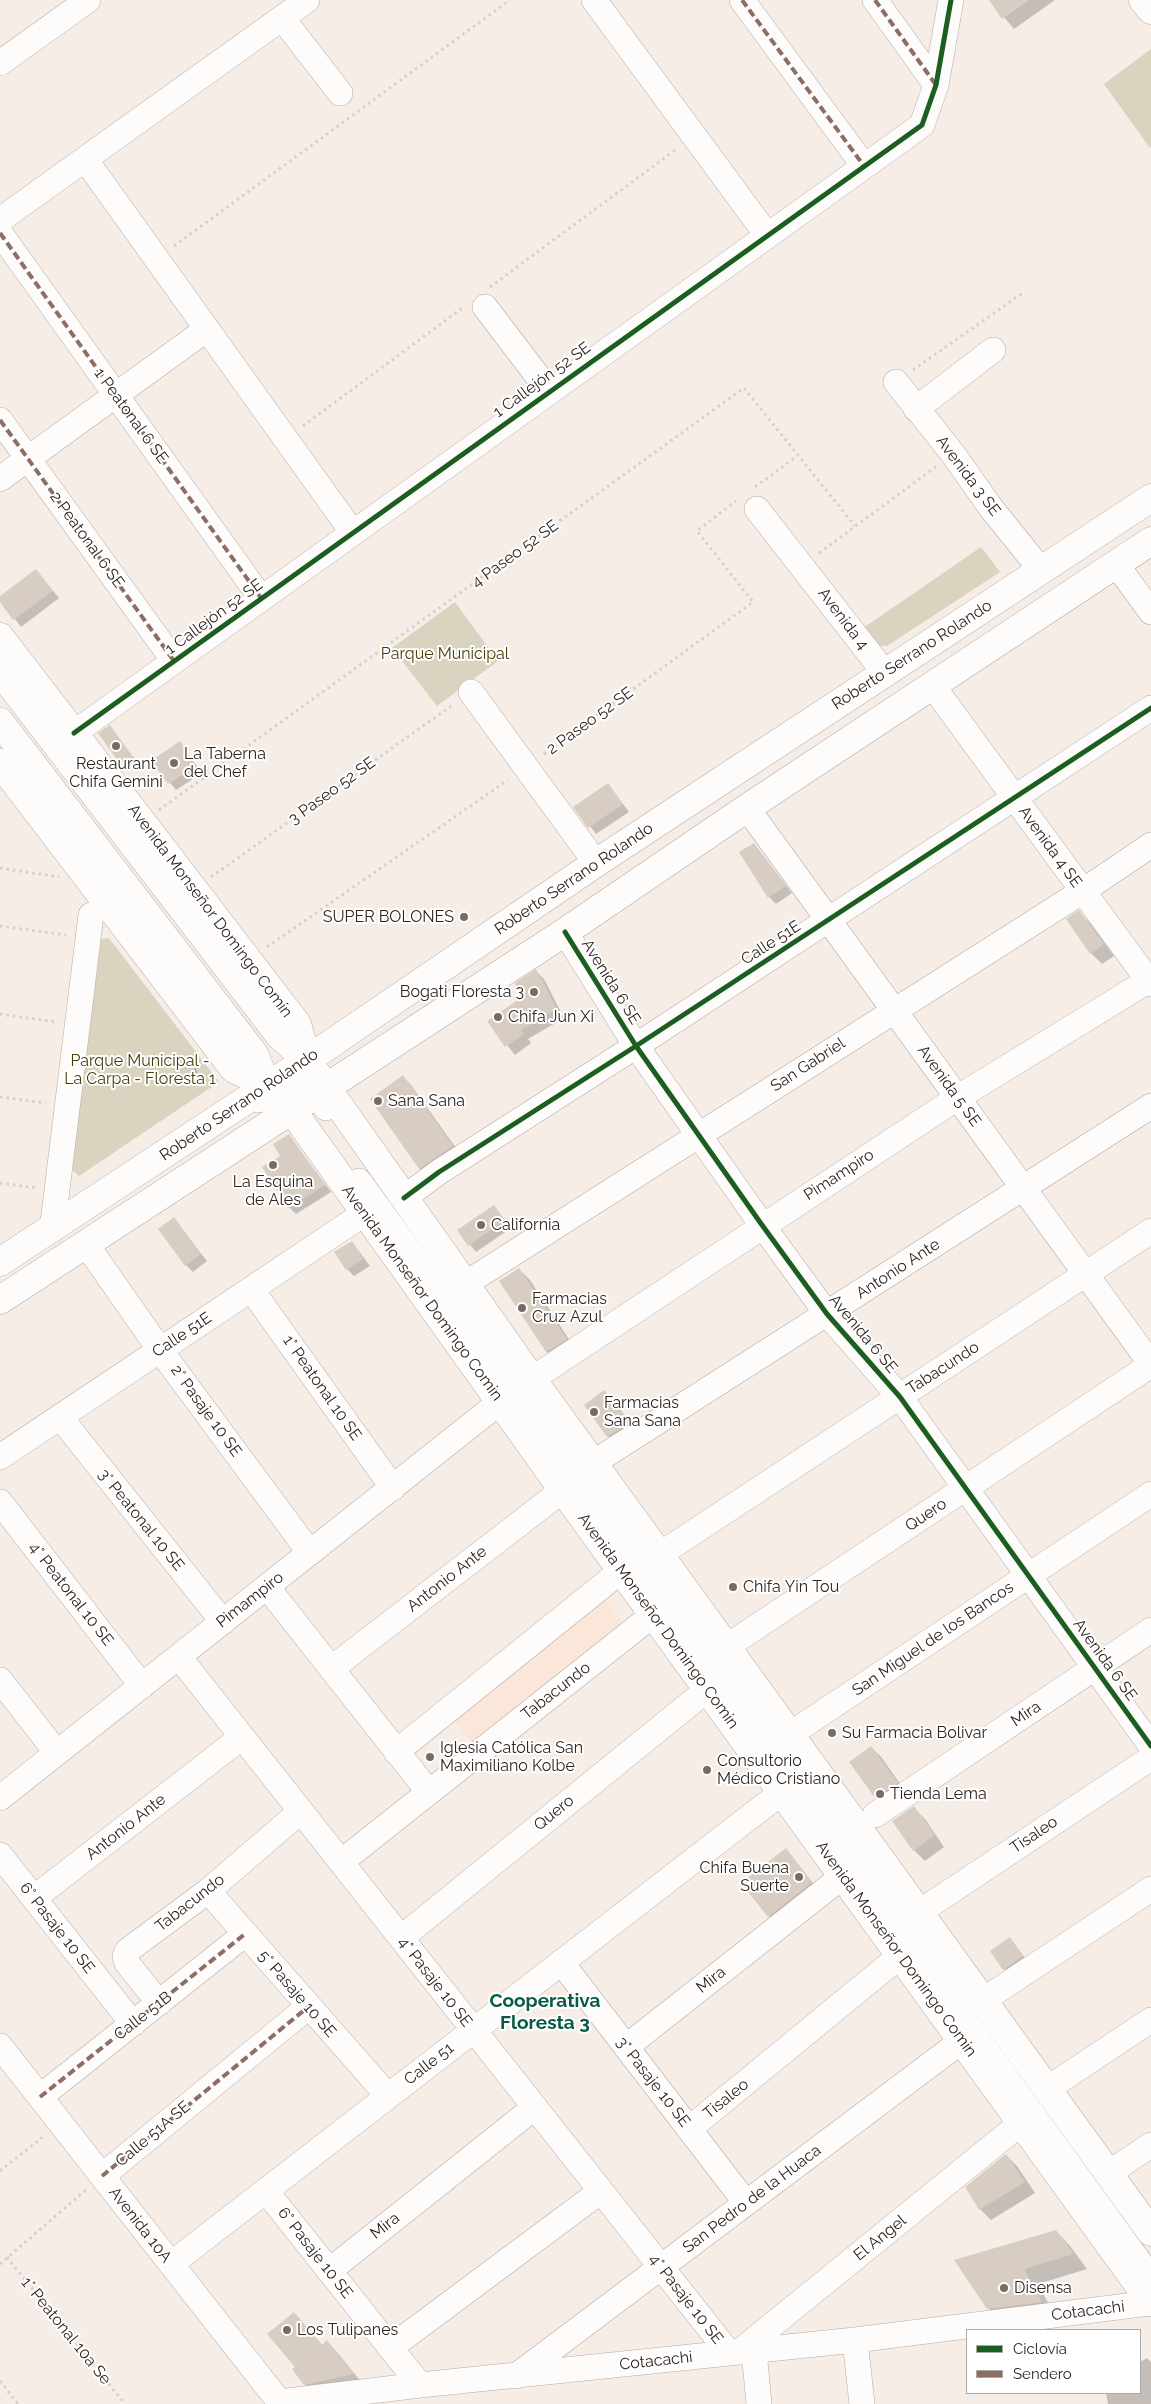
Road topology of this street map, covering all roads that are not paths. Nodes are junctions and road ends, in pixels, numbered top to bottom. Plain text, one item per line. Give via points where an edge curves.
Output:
1 (88, 0) edge
2 (307, 0) edge
3 (742, 0) edge
4 (876, 0) edge
5 (951, 0) edge
6 (1143, 0) edge
7 (600, 2) edge
8 (62, 7) edge
9 (1151, 10) edge
10 (282, 18) junction
11 (0, 63) edge
12 (936, 85) junction
13 (340, 93) dead end
14 (85, 159) junction
15 (864, 166) junction
16 (0, 220) edge
17 (0, 233) edge
18 (767, 235) junction
19 (485, 307) dead end
20 (207, 329) junction
21 (993, 350) dead end
22 (896, 382) road end
23 (548, 391) junction
24 (116, 395) junction
25 (916, 409) junction
26 (0, 420) edge
27 (28, 459) junction
28 (0, 479) edge
29 (750, 498) road end
30 (1151, 498) edge
31 (353, 533) junction
32 (1151, 542) edge
33 (1116, 564) junction
34 (1041, 570) junction
35 (261, 598) junction
36 (1151, 612) edge
37 (0, 637) edge
38 (174, 661) junction
39 (0, 671) edge
40 (884, 672) junction
41 (932, 685) junction
42 (471, 692) road end
43 (1151, 708) edge
44 (2, 730) edge
45 (74, 733) junction
46 (0, 763) edge
47 (1014, 798) junction
48 (747, 808) junction
49 (1151, 845) edge
50 (596, 863) junction
51 (1083, 891) junction
52 (828, 920) junction
53 (89, 926) road end
54 (565, 932) junction
55 (1150, 981) edge
56 (894, 1010) junction
57 (636, 1046) junction
58 (307, 1060) junction
59 (320, 1090) junction
60 (277, 1095) junction
61 (957, 1098) junction
62 (1151, 1106) edge
63 (700, 1134) junction
64 (1023, 1188) junction
65 (404, 1198) junction
66 (365, 1213) junction
67 (762, 1225) junction
68 (52, 1230) junction
69 (1151, 1231) edge
70 (86, 1244) junction
71 (0, 1262) edge
72 (0, 1270) edge
73 (1086, 1274) junction
74 (465, 1284) junction
75 (0, 1288) edge
76 (251, 1289) junction
77 (0, 1300) edge
78 (828, 1314) junction
79 (160, 1350) junction
80 (1151, 1365) edge
81 (532, 1379) junction
82 (900, 1397) junction
83 (500, 1402) junction
84 (60, 1417) junction
85 (0, 1458) edge
86 (593, 1462) junction
87 (393, 1488) junction
88 (966, 1488) junction
89 (563, 1490) junction
90 (1151, 1494) edge
91 (0, 1502) edge
92 (310, 1553) junction
93 (659, 1555) junction
94 (622, 1570) junction
95 (1028, 1576) junction
96 (268, 1587) junction
97 (654, 1614) junction
98 (223, 1622) junction
99 (1151, 1630) edge
100 (726, 1647) junction
101 (179, 1657) junction
102 (332, 1668) junction
103 (1095, 1668) junction
104 (0, 1680) edge
105 (142, 1686) junction
106 (708, 1689) junction
107 (789, 1735) junction
108 (242, 1737) junction
109 (1151, 1746) edge
110 (396, 1752) junction
111 (58, 1753) junction
112 (1151, 1758) edge
113 (428, 1792) junction
114 (782, 1792) junction
115 (0, 1798) edge
116 (301, 1811) junction
117 (875, 1815) dead end
118 (0, 1855) edge
119 (341, 1862) junction
120 (843, 1876) junction
121 (1151, 1889) edge
122 (208, 1891) junction
123 (34, 1898) junction
124 (918, 1913) junction
125 (245, 1934) junction
126 (401, 1938) junction
127 (901, 1955) junction
128 (560, 1962) junction
129 (982, 2001) junction
130 (159, 2003) junction
131 (308, 2006) junction
132 (1151, 2020) edge
133 (133, 2024) junction
134 (473, 2030) junction
135 (963, 2040) junction
136 (0, 2046) edge
137 (626, 2047) junction
138 (1047, 2089) junction
139 (388, 2096) junction
140 (40, 2097) junction
141 (535, 2107) junction
142 (1021, 2123) junction
143 (689, 2129) junction
144 (1151, 2145) edge
145 (1109, 2173) junction
146 (102, 2176) junction
147 (266, 2191) junction
148 (601, 2191) junction
149 (746, 2203) junction
150 (1151, 2232) edge
151 (1151, 2250) edge
152 (171, 2264) junction
153 (661, 2267) junction
154 (329, 2271) junction
155 (1151, 2278) edge
156 (1151, 2302) edge
157 (855, 2340) junction
158 (390, 2348) junction
159 (741, 2352) junction
160 (516, 2376) junction
161 (420, 2385) junction
162 (280, 2403) edge
163 (759, 2404) edge
164 (862, 2404) edge

1 - 8 street
2 - 10 street
3 - 15 street
4 - 12 street
5 - 12 street, 1 Callejón 52 SE
6 - 9 main road
7 - 18 street
8 - 11 street
10 - 13 street
10 - 14 street
12 - 15 street, 1 Callejón 52 SE via 922,125
14 - 16 street
14 - 20 street
15 - 18 street, 1 Callejón 52 SE
17 - 24 street, 1 Peatonal 6 SE
18 - 23 street, 1 Callejón 52 SE
19 - 23 street
20 - 24 street
20 - 31 street
21 - 25 street
22 - 25 street, Avenida 3 SE
23 - 31 street, 1 Callejón 52 SE
24 - 27 street
24 - 35 street, 1 Peatonal 6 SE
25 - 34 street, Avenida 3 SE
26 - 27 street, 2 Peatonal 6 SE
27 - 28 street
27 - 38 street, 2 Peatonal 6 SE
29 - 40 street, Avenida 4
30 - 34 main road, Roberto Serrano Rolando
31 - 35 street, 1 Callejón 52 SE
32 - 33 main road, Roberto Serrano Rolando
33 - 36 street
33 - 41 main road, Roberto Serrano Rolando
34 - 40 main road, Roberto Serrano Rolando
35 - 38 street, 1 Callejón 52 SE
37 - 45 main road, Avenida Monseñor Domingo Comín
38 - 45 street, 1 Callejón 52 SE
39 - 58 main road, Avenida Monseñor Domingo Comín via 280,1036
40 - 50 main road, Roberto Serrano Rolando
41 - 47 street, Avenida 4 SE
41 - 48 main road, Roberto Serrano Rolando
42 - 50 street
43 - 47 street, Calle 51E
44 - 60 main road via 254,1054
45 - 58 main road, Avenida Monseñor Domingo Comín via 297,1024
46 - 60 main road via 234,1068
47 - 51 street, Avenida 4 SE
47 - 52 street, Calle 51E
48 - 52 street, Avenida 5 SE
48 - 54 main road, Roberto Serrano Rolando
49 - 51 street, San Gabriel
50 - 58 main road, Roberto Serrano Rolando
51 - 55 street, Avenida 4 SE
51 - 56 street, San Gabriel
52 - 56 street, Avenida 5 SE
52 - 57 street, Calle 51E
53 - 68 street
54 - 57 street, Avenida 6 SE
54 - 59 main road, Roberto Serrano Rolando
55 - 61 street, Pimampiro
56 - 61 street, Avenida 5 SE
56 - 63 street, San Gabriel
57 - 63 street, Avenida 6 SE
57 - 65 street, Calle 51E via 439,1172
58 - 59 main road, Avenida Monseñor Domingo Comin
58 - 60 main road, Roberto Serrano Rolando
59 - 60 main road, Roberto Serrano Rolando
59 - 65 main road, Avenida Monseñor Domingo Comin
59 - 151 street, Avenida Monseñor Domingo Comin via 325,1108
60 - 66 main road, Avenida Monseñor Domingo Comin
60 - 68 main road, Roberto Serrano Rolando
60 - 70 main road, Roberto Serrano Rolando
60 - 72 street, Roberto Serrano Rolando
60 - 75 street, Roberto Serrano Rolando via 270,1113
60 - 155 street, Avenida Monseñor Domingo Comin via 317,1122
61 - 64 street, Avenida 5 SE
61 - 67 street, Pimampiro
62 - 64 street, Antonio Ante
63 - 67 street, Avenida 6 SE
63 - 74 street, San Gabriel
64 - 73 street, Avenida 5 SE
64 - 78 street, Antonio Ante
65 - 74 main road, Avenida Monseñor Domingo Comin
66 - 76 street, Calle 51E
66 - 83 main road, Avenida Monseñor Domingo Comin
67 - 78 street, Avenida 6 SE
67 - 81 street, Pimampiro
68 - 71 main road, Roberto Serrano Rolando
69 - 73 street, Tabacundo
70 - 77 main road, Roberto Serrano Rolando
70 - 79 street, 2° Pasaje 10 SE
73 - 80 street, Avenida 5 SE
73 - 82 street, Tabacundo
74 - 81 main road, Avenida Monseñor Domingo Comin
76 - 79 street, Calle 51E
76 - 87 street, 1° Peatonal 10 SE
78 - 82 street, Avenida 6 SE
78 - 86 street, Antonio Ante
79 - 84 street, Calle 51E
79 - 92 street, 2° Pasaje 10 SE
80 - 88 street, Quero
81 - 86 main road, Avenida Monseñor Domingo Comin
82 - 88 street, Avenida 6 SE
82 - 93 street, Tabacundo
83 - 87 street, Pimampiro
83 - 89 main road, Avenida Monseñor Domingo Comin
84 - 85 street, Calle 51E
84 - 98 street, 3° Peatonal 10 SE
86 - 93 main road, Avenida Monseñor Domingo Comin
87 - 92 street, Pimampiro
88 - 95 street, Avenida 6 SE
88 - 100 street, Quero
89 - 94 main road, Avenida Monseñor Domingo Comin
89 - 102 street, Antonio Ante
90 - 95 street, San Miguel de los Bancos
91 - 105 street, 4° Peatonal 10 SE
92 - 96 street, Pimampiro
93 - 100 main road, Avenida Monseñor Domingo Comin
94 - 97 main road, Avenida Monseñor Domingo Comin
94 - 110 street
95 - 103 street, Avenida 6 SE
95 - 107 street, San Miguel de los Bancos
96 - 98 street, Pimampiro
96 - 102 street
97 - 106 main road, Avenida Monseñor Domingo Comin
97 - 113 street, Tabacundo
98 - 101 street, Pimampiro
99 - 103 street, Mira
100 - 107 main road, Avenida Monseñor Domingo Comin
101 - 105 street, Pimampiro
101 - 108 street, 4° Pasaje 10 SE
102 - 110 street
103 - 109 street, Avenida 6 SE
103 - 117 street, Mira
104 - 111 street
105 - 111 street, Pimampiro
106 - 114 main road, Avenida Monseñor Domingo Comin
106 - 126 street, Quero
107 - 124 main road, Avenida Monseñor Domingo Comin
108 - 116 street, 4° Pasaje 10 SE
108 - 123 street, Antonio Ante
110 - 113 street
111 - 115 street, Pimampiro
112 - 124 street, Tisaleo
113 - 119 street, Tabacundo
114 - 120 main road, Avenida Monseñor Domingo Comin
114 - 128 street, Calle 51
116 - 119 street, 4° Pasaje 10 SE
116 - 122 street, Tabacundo
118 - 123 street, 6° Pasaje 10 SE
119 - 126 street, 4° Pasaje 10 SE
120 - 127 main road, Avenida Monseñor Domingo Comin
120 - 137 street, Mira
121 - 129 street
122 - 125 street, 5° Pasaje 10 SE
122 - 130 street, Tabacundo via 127,1950 127,1963
123 - 133 street, 6° Pasaje 10 SE
124 - 129 main road, Avenida Monseñor Domingo Comin
125 - 130 street, Calle 51B
125 - 131 street, 5° Pasaje 10 SE
126 - 134 street, 4° Pasaje 10 SE
127 - 135 main road, Avenida Monseñor Domingo Comin
127 - 143 street, Tisaleo
128 - 134 street, Calle 51
128 - 137 street, 3° Pasaje 10 SE
129 - 138 main road, Avenida Monseñor Domingo Comin
130 - 133 street, Calle 51B
131 - 139 street, 5° Pasaje 10 SE
131 - 146 street, Calle 51A SE
132 - 138 street
133 - 140 street, Calle 51B
134 - 139 street, Calle 51
134 - 141 street, 4° Pasaje 10 SE
135 - 142 main road, Avenida Monseñor Domingo Comin
135 - 149 street, San Pedro de la Huaca
136 - 140 street, Avenida 10A
137 - 143 street, 3° Pasaje 10 SE
138 - 145 main road, Avenida Monseñor Domingo Comin
139 - 147 street, Calle 51
140 - 146 street, Avenida 10A
141 - 148 street, 4° Pasaje 10 SE
141 - 154 street, Mira
142 - 156 main road, Avenida Monseñor Domingo Comin
142 - 159 street, El Angel
143 - 149 street, 3° Pasaje 10 SE
144 - 145 street
145 - 150 main road, Avenida Monseñor Domingo Comin
146 - 152 street, Avenida 10A
147 - 152 street, Calle 51
147 - 154 street, 6° Pasaje 10 SE
148 - 153 street, 4° Pasaje 10 SE
148 - 158 street
149 - 153 street, San Pedro de la Huaca
152 - 162 street, Avenida 10A
153 - 159 street, 4° Pasaje 10 SE
153 - 160 street, San Pedro de la Huaca
154 - 158 street, 6° Pasaje 10 SE
156 - 157 street, Cotacachi
157 - 159 street, Cotacachi
157 - 164 street
158 - 161 street, 6° Pasaje 10 SE
159 - 160 street, Cotacachi
159 - 163 street
160 - 161 street, Cotacachi
161 - 162 street, Cotacachi

